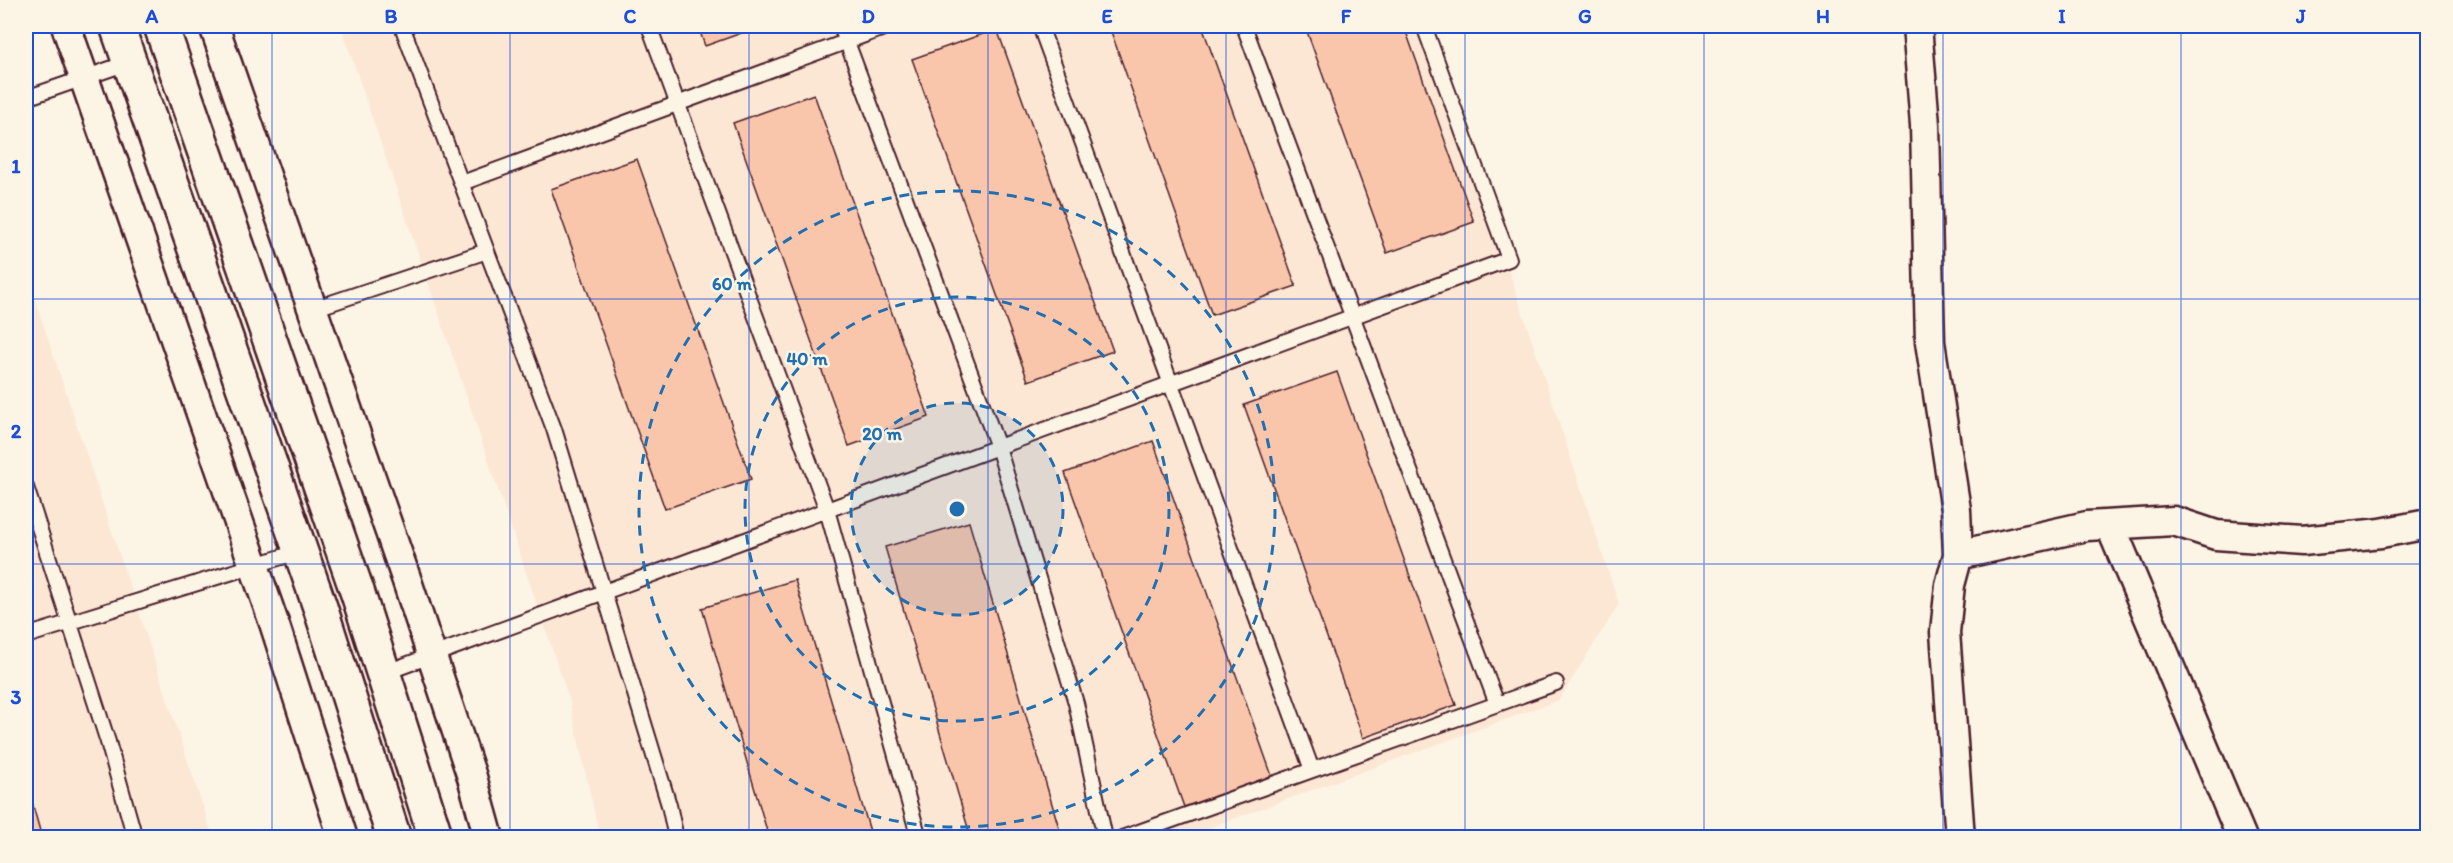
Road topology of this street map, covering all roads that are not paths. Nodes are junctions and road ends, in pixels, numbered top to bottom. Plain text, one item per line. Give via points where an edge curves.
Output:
1 (66, 26) edge
2 (117, 26) edge
3 (161, 26) edge
4 (214, 26) edge
5 (402, 26) edge
6 (649, 26) edge
7 (841, 26) edge
8 (889, 26) edge
9 (1040, 26) edge
10 (1244, 26) edge
11 (1424, 26) edge
12 (1917, 26) edge
13 (847, 41) junction
14 (130, 62) junction
15 (84, 78) junction
16 (26, 98) edge
17 (677, 103) junction
18 (462, 183) junction
19 (487, 251) junction
20 (313, 309) junction
21 (1352, 317) junction
22 (1170, 384) junction
23 (998, 447) junction
24 (26, 487) edge
25 (826, 510) junction
26 (2427, 524) edge
27 (2110, 525) junction
28 (301, 551) junction
29 (1958, 555) junction
30 (254, 566) junction
31 (604, 592) junction
32 (70, 623) junction
33 (26, 636) edge
34 (432, 655) junction
35 (384, 673) junction
36 (1556, 683) dead end
37 (1497, 704) junction
38 (1312, 770) junction
39 (135, 837) edge
40 (343, 837) edge
41 (394, 837) edge
42 (436, 837) edge
43 (489, 837) edge
44 (676, 837) edge
45 (919, 837) edge
46 (1105, 837) edge
47 (1122, 837) edge
48 (1960, 837) edge
49 (2242, 837) edge

1 - 15 street
2 - 14 highway
3 - 35 highway
4 - 20 street
5 - 18 lane
6 - 17 lane
7 - 13 lane
8 - 13 lane
9 - 22 lane
10 - 21 lane
11 - 21 lane via 1509,260
12 - 29 street via 1925,124 1930,342 1956,510
13 - 17 lane
13 - 23 lane
14 - 15 lane
14 - 28 highway
15 - 16 lane
15 - 30 street
17 - 18 lane
17 - 25 lane
18 - 19 lane
19 - 20 lane
19 - 31 lane via 554,429
20 - 34 street
21 - 22 lane
21 - 37 lane
22 - 23 lane
22 - 38 lane
23 - 25 lane
23 - 46 lane via 1076,702
24 - 32 lane
25 - 31 lane
25 - 45 lane
26 - 27 street via 2302,541 2216,535 2174,521
27 - 29 street via 2088,526
27 - 49 street
28 - 30 lane
28 - 41 highway
29 - 48 street via 1945,632
30 - 32 lane
30 - 40 street
31 - 34 lane
31 - 44 lane
32 - 33 lane
32 - 39 lane
34 - 35 lane
34 - 43 street
35 - 42 highway
36 - 37 lane
37 - 38 lane
38 - 47 lane

